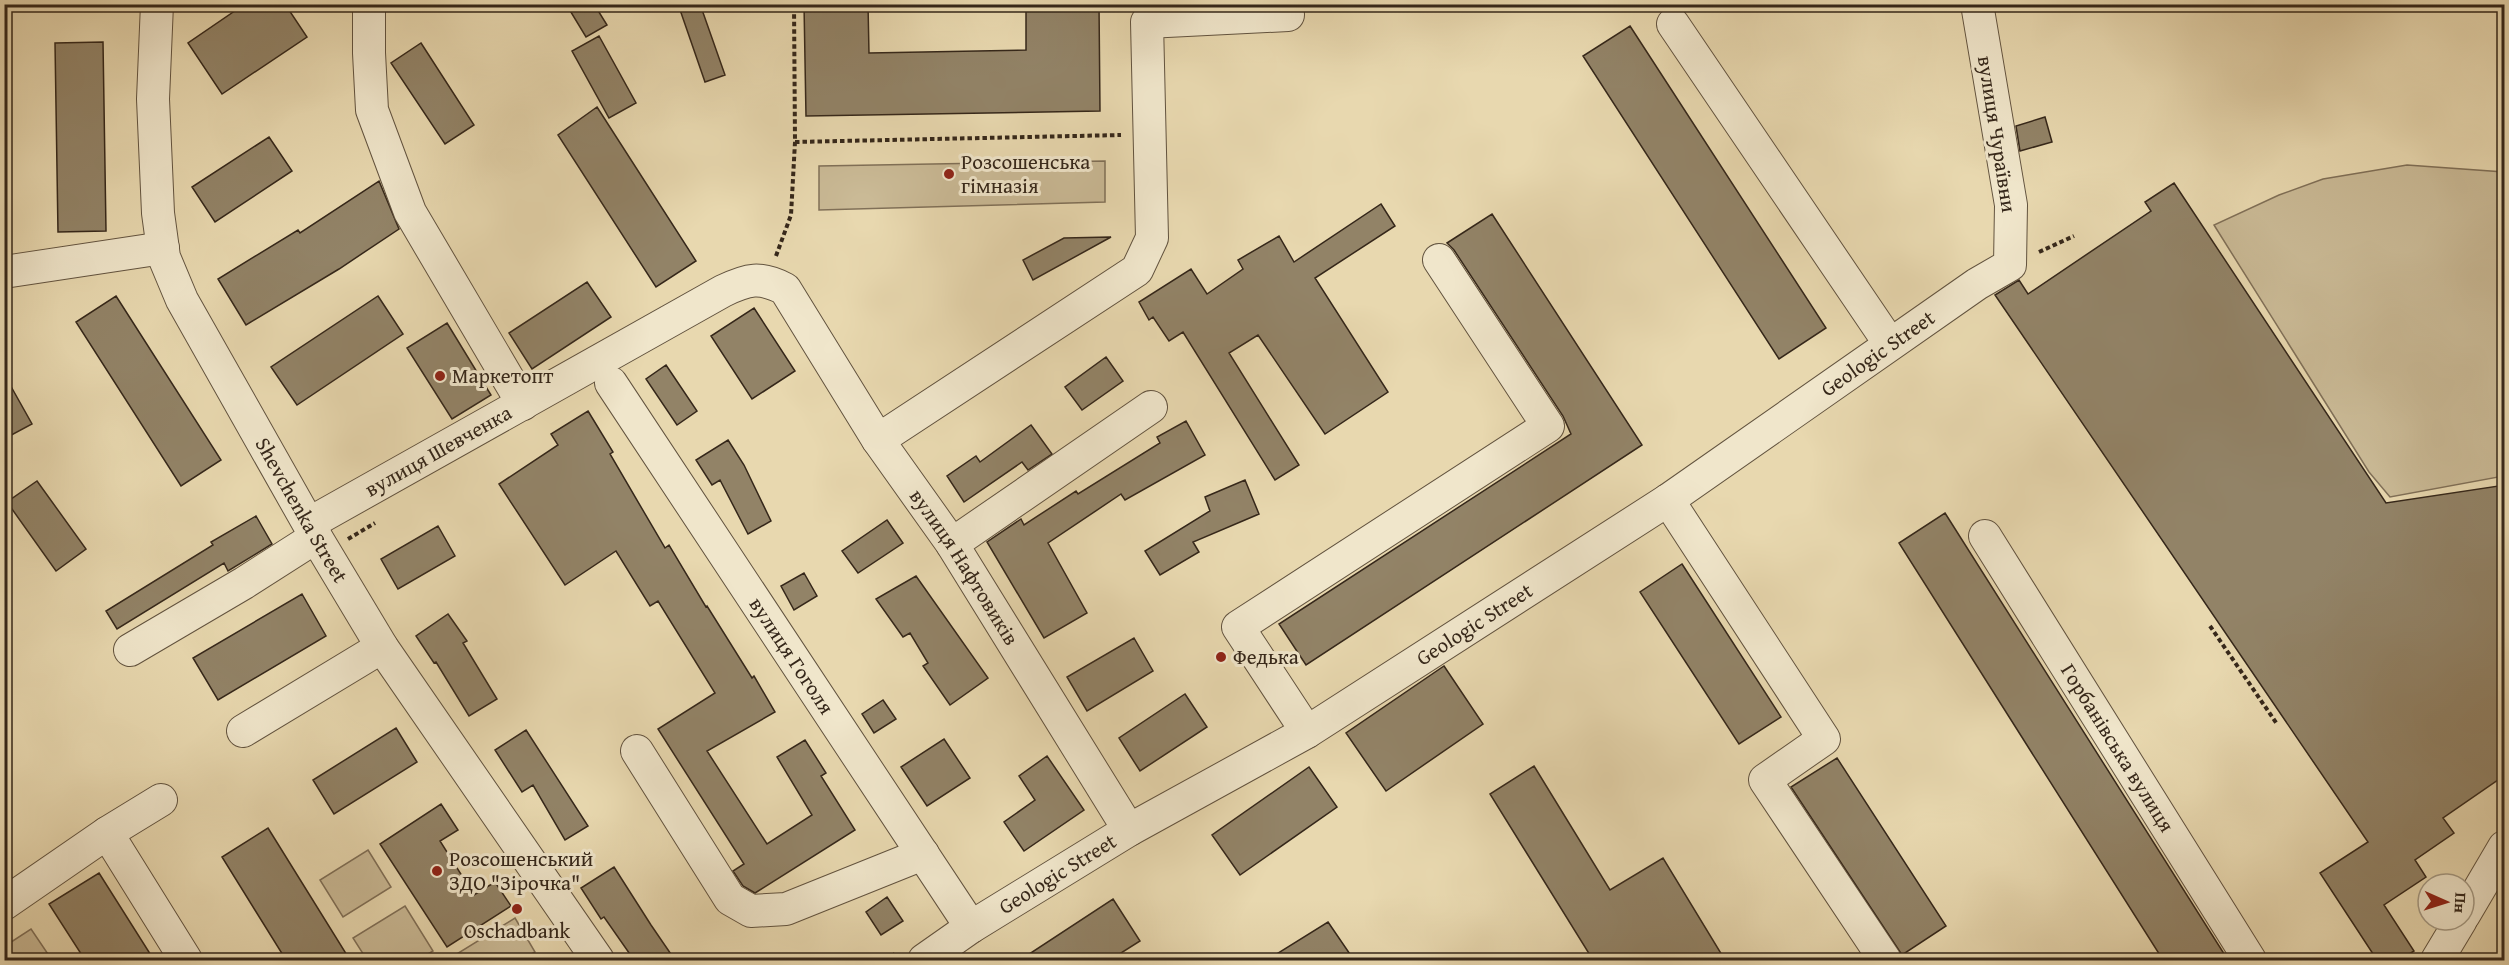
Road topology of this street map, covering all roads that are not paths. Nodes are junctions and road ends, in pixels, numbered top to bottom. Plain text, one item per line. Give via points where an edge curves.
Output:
1 (157, 4) edge
2 (369, 4) edge
3 (1287, 4) edge
4 (1977, 4) edge
5 (1673, 24) dead end
6 (163, 248) junction
7 (1439, 260) dead end
8 (2010, 265) joint
9 (4, 272) edge
10 (766, 281) joint
11 (1890, 344) junction
12 (611, 383) dead end
13 (523, 404) junction
14 (1151, 407) dead end
15 (878, 440) junction
16 (1668, 500) junction
17 (1985, 536) dead end
18 (317, 537) junction
19 (952, 544) junction
20 (382, 647) junction
21 (130, 650) dead end
22 (243, 731) dead end
23 (1307, 732) junction
24 (637, 751) dead end
25 (161, 800) dead end
26 (1129, 830) junction
27 (107, 833) junction
28 (2505, 847) edge
29 (923, 854) junction
30 (2476, 895) edge
31 (4, 904) edge
32 (972, 927) junction
33 (2454, 932) edge
34 (186, 960) edge
35 (598, 960) edge
36 (924, 960) edge
37 (1885, 960) edge
38 (2250, 960) edge
39 (2437, 960) edge

1 - 6 street, Shevchenka Street via 153,99
2 - 13 street via 372,110 410,212
3 - 15 street via 1288,15 1147,22 1152,238 1137,270
4 - 8 street, вулиця Чураївни via 2011,205
5 - 11 street
6 - 9 street
6 - 18 street, Shevchenka Street via 182,300
7 - 23 street via 1548,426 1238,627
8 - 11 street, Geologic Street
10 - 13 street, вулиця Шевченка via 743,281 723,291
10 - 15 street, вулиця Нафтовиків via 785,289
11 - 16 street, Geologic Street
12 - 29 street, вулиця Гоголя
13 - 18 street, вулиця Шевченка
14 - 19 street
15 - 19 street, вулиця Нафтовиків
16 - 23 street, Geologic Street
16 - 37 street via 1824,739 1765,780
17 - 38 street, Горбанівська вулиця
18 - 20 street, Shevchenka Street
18 - 21 street, вулиця Шевченка
19 - 26 street, вулиця Нафтовиків
20 - 22 street
20 - 35 street, Shevchenka Street
23 - 26 street, Geologic Street
24 - 29 street via 730,899 751,911 786,909
25 - 27 street
26 - 32 street, Geologic Street
27 - 31 street
27 - 34 street
28 - 30 street
29 - 32 street, вулиця Гоголя
32 - 36 street, Geologic Street
33 - 39 street

